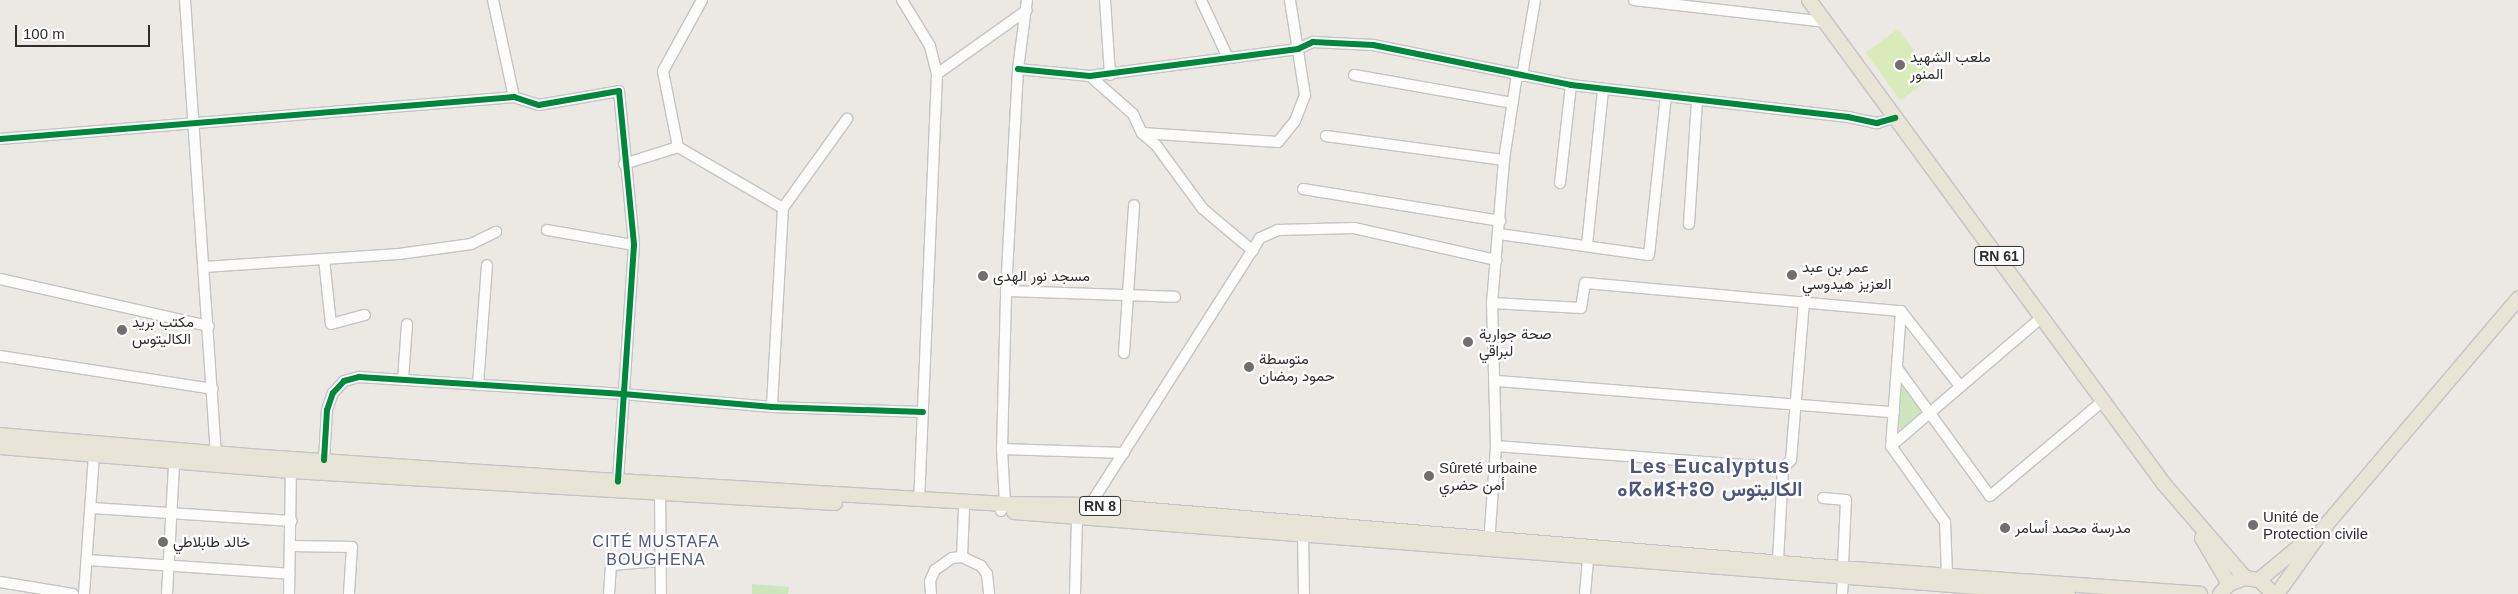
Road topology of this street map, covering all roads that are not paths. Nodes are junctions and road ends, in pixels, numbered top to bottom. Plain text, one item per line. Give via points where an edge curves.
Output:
1 (185, 0) edge
2 (493, 0) edge
3 (702, 0) edge
4 (902, 0) edge
5 (1105, 0) edge
6 (1201, 0) edge
7 (1290, 0) edge
8 (1535, 0) edge
9 (1634, 0) edge
10 (1809, 0) edge
11 (1027, 5) edge
12 (1826, 22) junction
13 (1298, 49) junction
14 (1228, 58) junction
15 (1018, 69) junction
16 (937, 74) junction
17 (1110, 75) junction
18 (1354, 75) dead end
19 (1520, 75) junction
20 (1090, 76) junction
21 (1571, 85) junction
22 (1603, 89) junction
23 (514, 97) junction
24 (1666, 98) junction
25 (1697, 100) junction
26 (1513, 104) junction
27 (1895, 118) junction
28 (847, 119) dead end
29 (194, 122) junction
30 (1142, 133) junction
31 (1326, 136) dead end
32 (0, 139) edge
33 (678, 147) junction
34 (1504, 160) junction
35 (624, 164) junction
36 (1560, 184) dead end
37 (1303, 189) dead end
38 (1134, 205) dead end
39 (783, 208) junction
40 (1500, 221) junction
41 (1689, 224) dead end
42 (546, 230) dead end
43 (496, 232) dead end
44 (1500, 234) junction
45 (634, 245) junction
46 (1587, 245) junction
47 (1253, 251) junction
48 (324, 259) junction
49 (1496, 260) junction
50 (487, 265) dead end
51 (204, 267) junction
52 (0, 279) edge
53 (1006, 291) junction
54 (1130, 296) junction
55 (1175, 297) dead end
56 (2518, 299) edge
57 (1804, 302) junction
58 (1492, 303) junction
59 (1900, 311) junction
60 (364, 315) dead end
61 (2043, 316) junction
62 (407, 324) dead end
63 (209, 326) junction
64 (1124, 353) dead end
65 (0, 356) edge
66 (1897, 368) junction
67 (403, 380) junction
68 (1496, 381) junction
69 (478, 385) junction
70 (1960, 386) junction
71 (212, 389) junction
72 (623, 394) junction
73 (2104, 400) junction
74 (1795, 403) junction
75 (772, 407) junction
76 (923, 412) junction
77 (1894, 412) junction
78 (1930, 413) junction
79 (0, 435) edge
80 (1496, 446) junction
81 (1892, 446) junction
82 (0, 447) edge
83 (1002, 449) junction
84 (1124, 453) junction
85 (94, 455) junction
86 (217, 459) junction
87 (324, 460) junction
88 (174, 463) junction
89 (1784, 468) junction
90 (292, 471) junction
91 (618, 481) junction
92 (660, 488) junction
93 (1823, 498) dead end
94 (919, 499) junction
95 (1090, 505) junction
96 (92, 508) junction
97 (1003, 508) junction
98 (964, 510) junction
99 (2188, 513) junction
100 (173, 515) junction
101 (1077, 518) junction
102 (292, 521) junction
103 (2327, 524) junction
104 (1303, 535) junction
105 (1489, 545) junction
106 (291, 546) junction
107 (962, 557) junction
108 (1588, 558) junction
109 (87, 560) junction
110 (660, 561) junction
111 (1778, 561) junction
112 (169, 566) junction
113 (1843, 573) junction
114 (290, 574) junction
115 (1947, 575) junction
116 (2252, 579) junction
117 (0, 582) edge
118 (2224, 589) edge
119 (73, 594) edge
120 (84, 594) edge
121 (167, 594) edge
122 (289, 594) edge
123 (349, 594) edge
124 (609, 594) edge
125 (661, 594) edge
126 (931, 594) edge
127 (989, 594) edge
128 (1075, 594) edge
129 (1304, 594) edge
130 (1585, 594) edge
131 (1842, 594) edge
132 (2068, 594) edge
133 (2200, 594) edge
134 (2275, 594) edge

1 - 29 street
2 - 23 street
3 - 33 street via 664,71
4 - 16 street via 930,46
5 - 17 street
6 - 14 street
7 - 13 street
8 - 19 street
9 - 12 street
10 - 12 main road, RN 61
11 - 15 street
11 - 16 street
12 - 27 main road, RN 61
13 - 14 street
13 - 19 street via 1313,42 1372,45
13 - 30 street via 1304,95 1295,121 1278,142
14 - 17 street
15 - 20 street
15 - 53 street
16 - 76 street
17 - 20 street
18 - 26 street
19 - 21 street
19 - 26 street
20 - 30 street via 1133,114
21 - 22 street
21 - 36 street
22 - 24 street
22 - 46 street
23 - 29 street
23 - 35 street via 539,105 619,91
24 - 25 street
24 - 46 street via 1648,255
25 - 27 street via 1877,123
25 - 41 street
26 - 34 street
27 - 61 main road, RN 61
28 - 39 street
29 - 32 street
29 - 51 street
30 - 47 street via 1156,145 1204,209
31 - 34 street
33 - 35 street
33 - 39 street
34 - 40 street
35 - 45 street
37 - 40 street
38 - 54 street
39 - 75 street
40 - 44 street
42 - 45 street
43 - 48 street via 471,244 399,254
44 - 46 street
44 - 49 street
45 - 72 street
47 - 49 street via 1260,238 1278,230 1354,228
47 - 84 street
48 - 51 street
48 - 60 street via 331,324
49 - 58 street
50 - 69 street
51 - 63 street
52 - 63 street
53 - 54 street
53 - 83 street
54 - 55 street
54 - 64 street
56 - 103 main road
57 - 58 street via 1585,283 1581,308
57 - 59 street
57 - 74 street
58 - 68 street
59 - 66 street
59 - 70 street
61 - 70 street
61 - 73 main road, RN 61
62 - 67 street
63 - 71 street
65 - 71 street
66 - 77 street
66 - 78 street
67 - 69 street
67 - 87 street via 359,377 344,381 333,393 327,410
68 - 74 street
68 - 80 street
69 - 72 street
70 - 78 street
71 - 86 street
72 - 75 street
72 - 91 street
73 - 78 street via 1990,496
73 - 99 main road, RN 61
74 - 77 street
74 - 89 street via 1791,460
75 - 76 street
76 - 94 street
77 - 81 street
78 - 81 street
79 - 86 main road, RN 8
80 - 89 street
80 - 105 street
81 - 115 street via 1945,522
82 - 85 main road, RN 8
83 - 84 street
83 - 97 street
84 - 95 street
85 - 88 main road, RN 8
85 - 96 street
86 - 87 main road, RN 8
86 - 88 main road, RN 8
86 - 90 main road, RN 8
87 - 91 main road, RN 8
88 - 100 street
89 - 111 street
90 - 92 main road, RN 8
90 - 102 street
91 - 92 main road, RN 8
92 - 94 main road, RN 8
92 - 98 main road, RN 8
92 - 110 street
93 - 113 street via 1846,500
94 - 97 main road, RN 8
95 - 97 main road, RN 8
95 - 105 main road, RN 8
96 - 100 street
96 - 109 street
97 - 98 main road, RN 8
97 - 101 main road, RN 8
98 - 107 street
99 - 116 main road, RN 61
99 - 118 main road, RN 61
100 - 102 street
100 - 112 street
101 - 104 main road, RN 8
101 - 128 street
102 - 106 street
103 - 116 main road
103 - 134 main road
104 - 105 main road, RN 8
104 - 129 street
105 - 108 main road, RN 8
105 - 111 main road, RN 8
106 - 114 street
106 - 123 street via 352,547
107 - 126 street via 942,562 935,570 930,581
107 - 127 street via 981,566 987,574
108 - 113 main road, RN 8
108 - 130 street
109 - 112 street
109 - 120 street
110 - 124 street via 613,564
110 - 125 street
111 - 113 main road, RN 8
112 - 114 street
112 - 121 street
113 - 115 main road, RN 8
113 - 131 street
113 - 132 main road, RN 8
114 - 122 street
115 - 133 main road, RN 8
116 - 118 main road
116 - 134 main road
117 - 119 street

